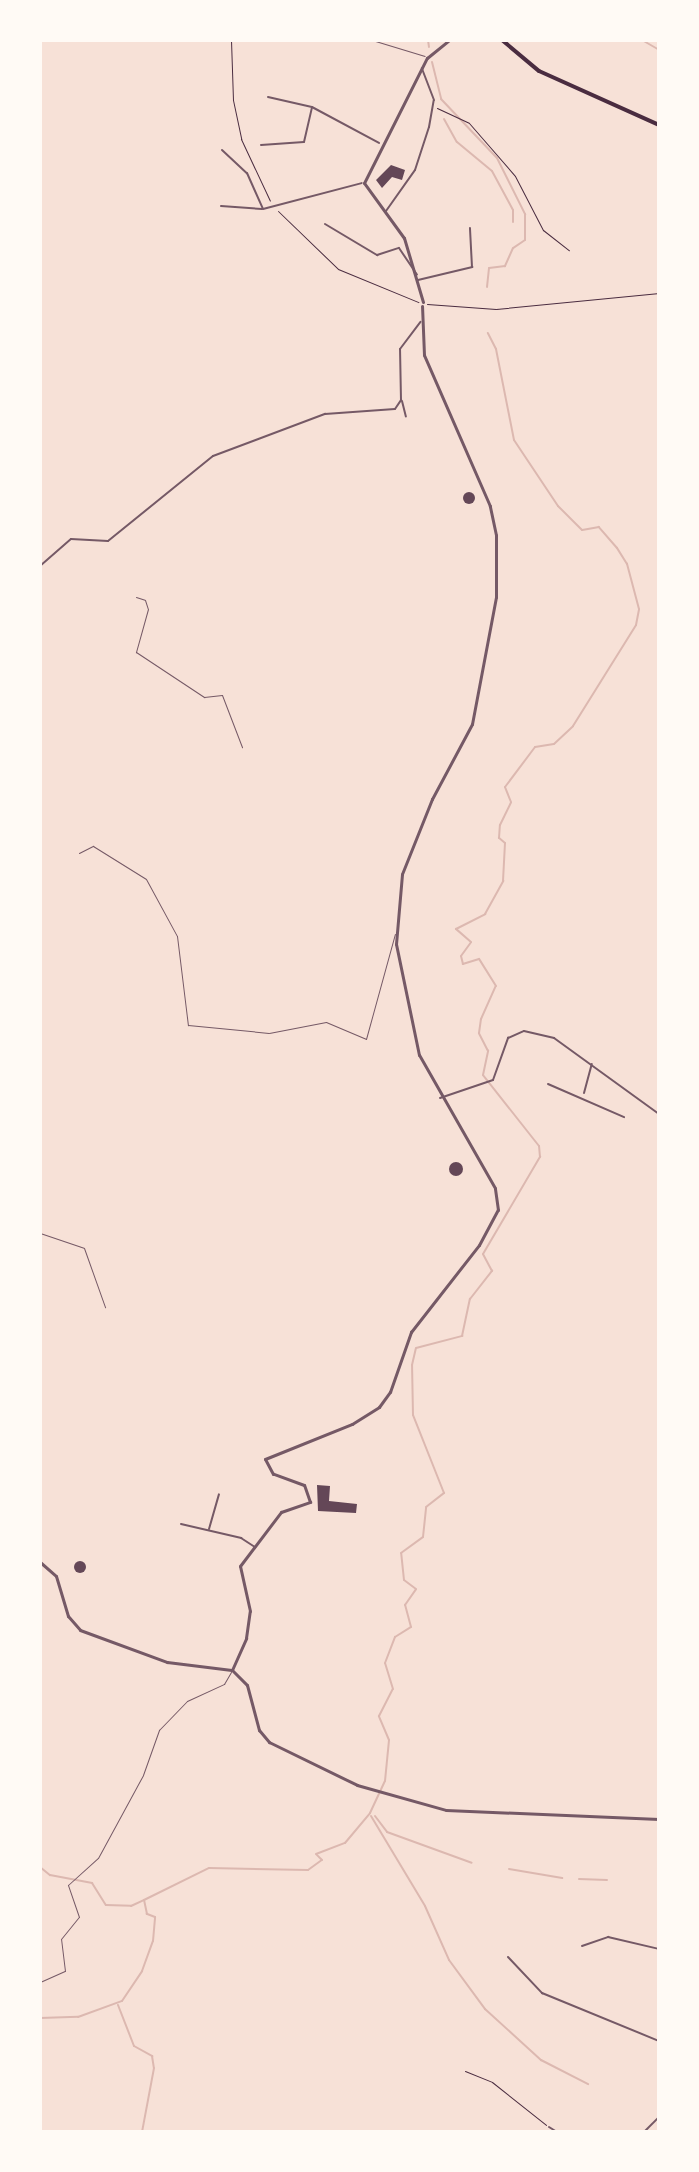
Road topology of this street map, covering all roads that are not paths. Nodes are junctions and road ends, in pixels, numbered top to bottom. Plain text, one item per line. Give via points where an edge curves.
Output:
1 (372, 40) edge
2 (449, 40) edge
3 (502, 40) edge
4 (427, 58) junction
5 (422, 67) junction
6 (268, 97) dead end
7 (312, 107) junction
8 (659, 125) edge
9 (379, 143) junction
10 (261, 145) dead end
11 (222, 150) dead end
12 (364, 183) junction
13 (221, 206) dead end
14 (263, 209) junction
15 (386, 211) junction
16 (325, 224) dead end
17 (470, 228) dead end
18 (418, 278) junction
19 (420, 322) junction
20 (401, 400) junction
21 (406, 417) dead end
22 (40, 566) edge
23 (136, 597) dead end
24 (242, 747) dead end
25 (79, 853) dead end
26 (396, 932) junction
27 (593, 1063) junction
28 (548, 1084) dead end
29 (583, 1095) junction
30 (440, 1098) junction
31 (659, 1114) edge
32 (624, 1117) dead end
33 (40, 1233) edge
34 (105, 1307) dead end
35 (219, 1494) dead end
36 (181, 1524) dead end
37 (209, 1531) junction
38 (255, 1548) junction
39 (40, 1562) edge
40 (232, 1670) junction
41 (659, 1819) edge
42 (582, 1946) dead end
43 (659, 1949) edge
44 (508, 1957) dead end
45 (40, 1982) edge
46 (659, 2041) edge
47 (659, 2117) edge
48 (549, 2127) road end
49 (557, 2132) edge
50 (644, 2132) edge

1 - 4 lane
2 - 4 street
3 - 8 main road via 539,71
4 - 5 street
5 - 9 street
5 - 15 street via 434,100 415,170
6 - 7 street
7 - 9 street
7 - 10 street via 304,142
9 - 12 street
11 - 14 street via 247,173
12 - 14 street
12 - 15 street
13 - 14 street
15 - 18 street via 404,238
16 - 18 street via 377,255 399,248
17 - 18 street via 472,267
18 - 19 street via 424,304
19 - 20 street via 400,349
19 - 26 street via 435,386 490,506 496,583 472,724 432,799 405,867
20 - 21 street
20 - 22 street via 392,410 313,417 213,456 108,541 71,539
23 - 24 lane via 145,600 148,609 139,655 204,697 222,695
25 - 26 lane via 93,846 146,879 177,936 188,1025 269,1033 326,1022 366,1039
26 - 30 street via 414,1040
27 - 29 street
27 - 30 street via 549,1036 518,1031 508,1038 490,1082
27 - 31 street
28 - 29 street
29 - 32 street
30 - 38 street via 495,1188 496,1218 411,1332 390,1392 379,1407 352,1424 265,1459 273,1474 296,1481 310,1497 306,1505 281,1512
33 - 34 lane via 84,1248
35 - 37 street
36 - 37 street
37 - 38 street via 241,1538
38 - 40 street via 239,1571 250,1611 246,1638
39 - 40 street via 56,1576 68,1616 80,1630 167,1662
40 - 41 street via 247,1685 259,1730 269,1742 382,1795 446,1810 506,1816 590,1812
40 - 45 lane via 224,1684 187,1701 163,1724 143,1775 93,1865 70,1882 79,1917 61,1939 65,1971
42 - 43 street via 608,1937
44 - 46 street via 542,1993
47 - 50 street
48 - 49 street

